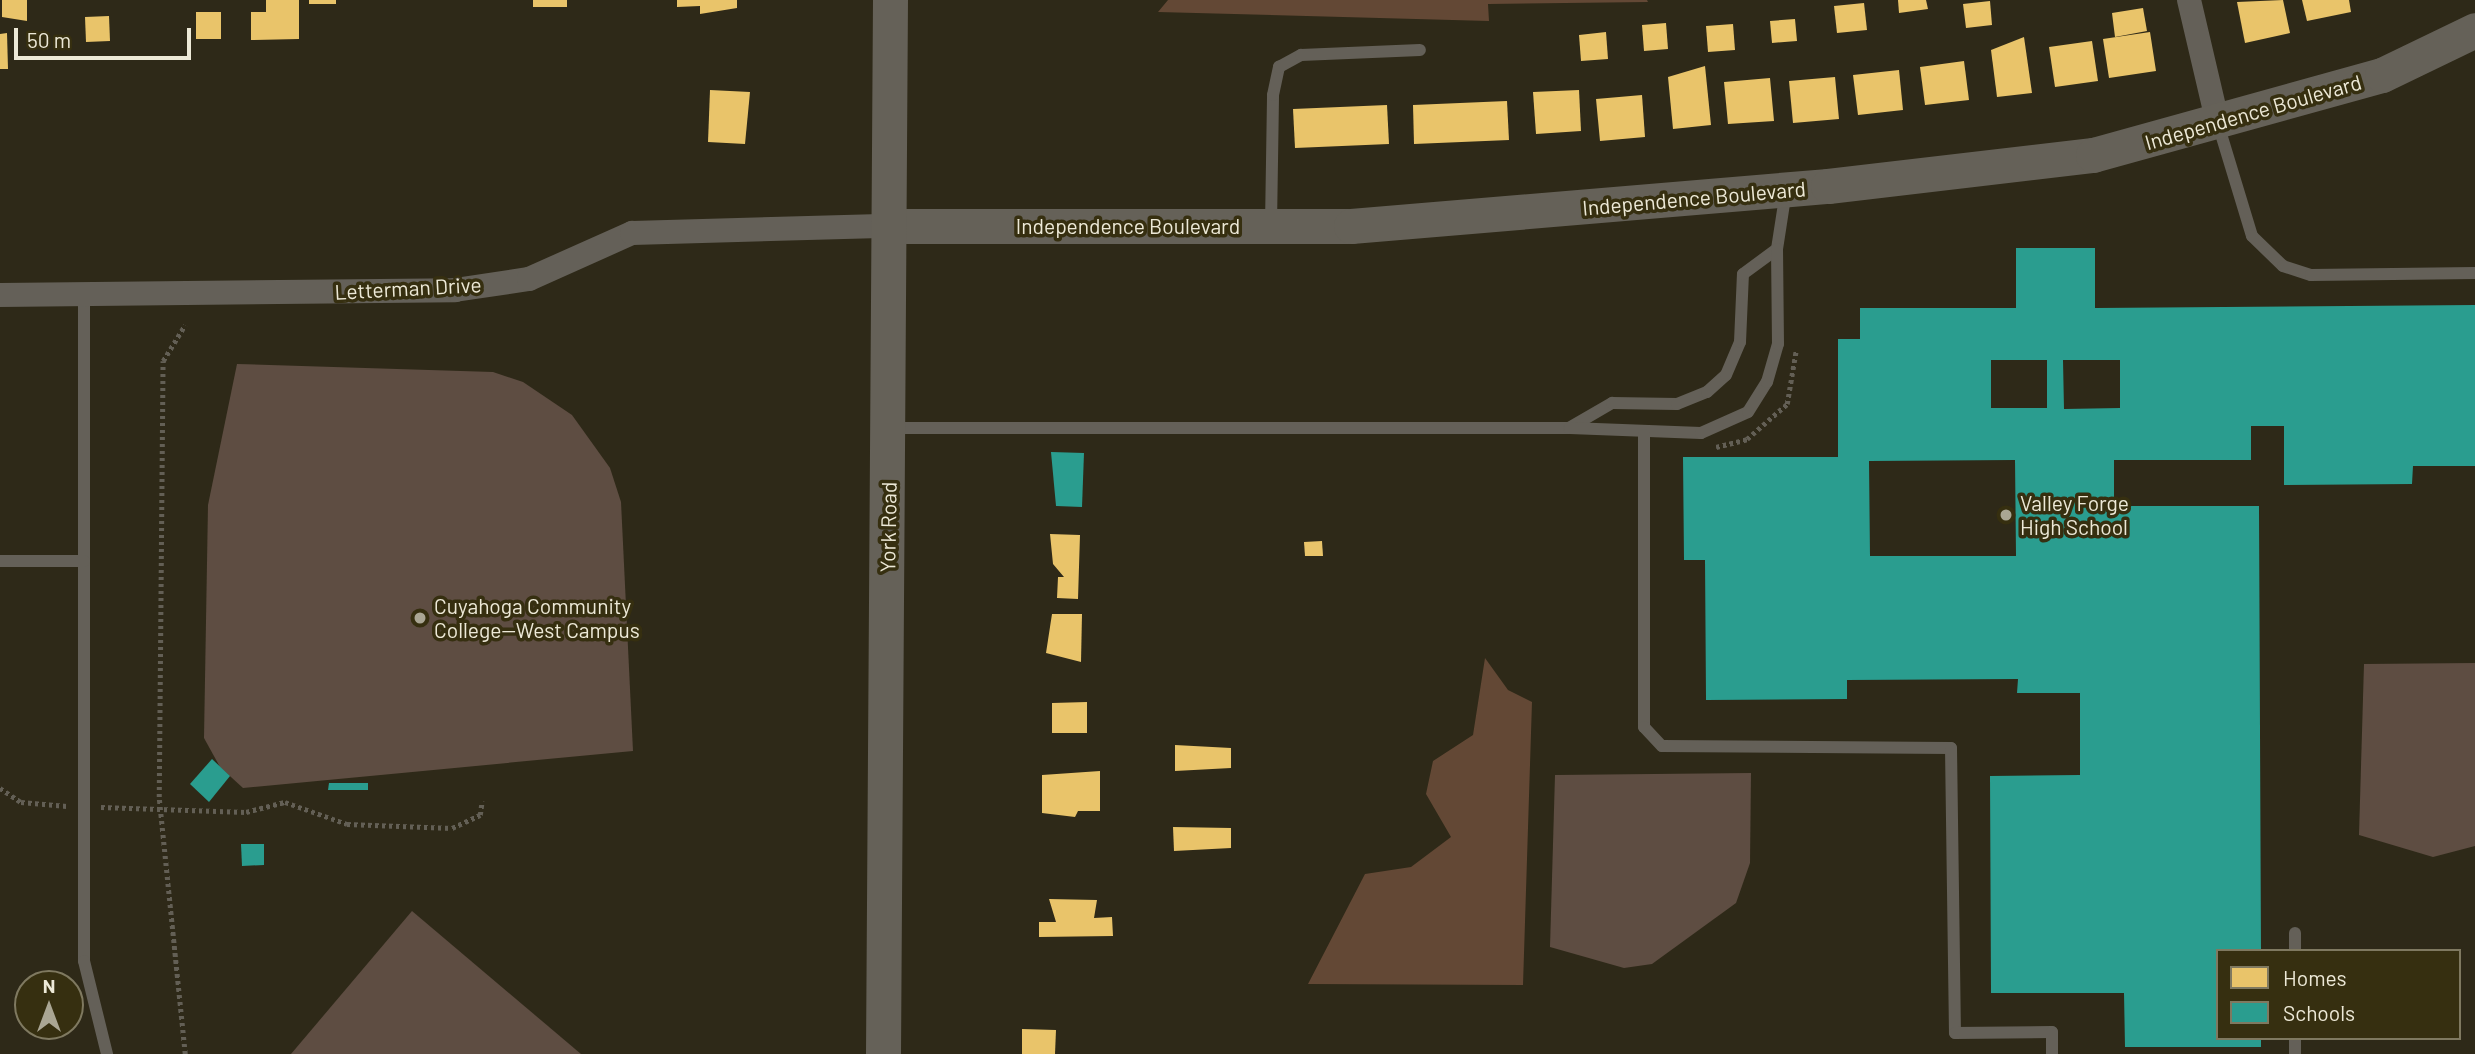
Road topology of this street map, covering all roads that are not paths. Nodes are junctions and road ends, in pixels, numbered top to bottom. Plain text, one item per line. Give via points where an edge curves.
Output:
1 (890, 0) edge
2 (2189, 0) edge
3 (2475, 30) edge
4 (1420, 50) dead end
5 (2218, 124) junction
6 (1786, 190) junction
7 (890, 226) junction
8 (1271, 226) junction
9 (1777, 249) junction
10 (2475, 273) edge
11 (0, 295) edge
12 (84, 295) junction
13 (889, 428) junction
14 (1569, 428) junction
15 (1644, 435) junction
16 (0, 561) edge
17 (84, 561) junction
18 (2295, 933) dead end
19 (2295, 949) edge
20 (107, 1054) edge
21 (883, 1054) edge
22 (2052, 1054) edge

1 - 7 street, York Road
2 - 5 street
3 - 5 street, Independence Boulevard via 2382,75
4 - 8 lane via 1301,55 1279,67 1273,95
5 - 6 street, Independence Boulevard via 2093,155
5 - 10 lane via 2252,236 2283,266 2311,275
6 - 8 street, Independence Boulevard via 1351,226
6 - 9 lane
7 - 8 street, Independence Boulevard
7 - 12 street, Letterman Drive via 632,233 529,279 455,290
7 - 13 street, York Road
9 - 14 lane via 1743,274 1740,342 1726,375 1707,392 1677,404 1612,403
9 - 15 lane via 1778,344 1768,382 1748,411 1701,433
11 - 12 street, Letterman Drive
12 - 17 lane
13 - 14 lane
13 - 21 street, York Road
14 - 15 lane
15 - 22 lane via 1644,727 1662,746 1951,748 1955,1033 2052,1032
16 - 17 lane
17 - 20 lane via 84,961
18 - 19 lane

